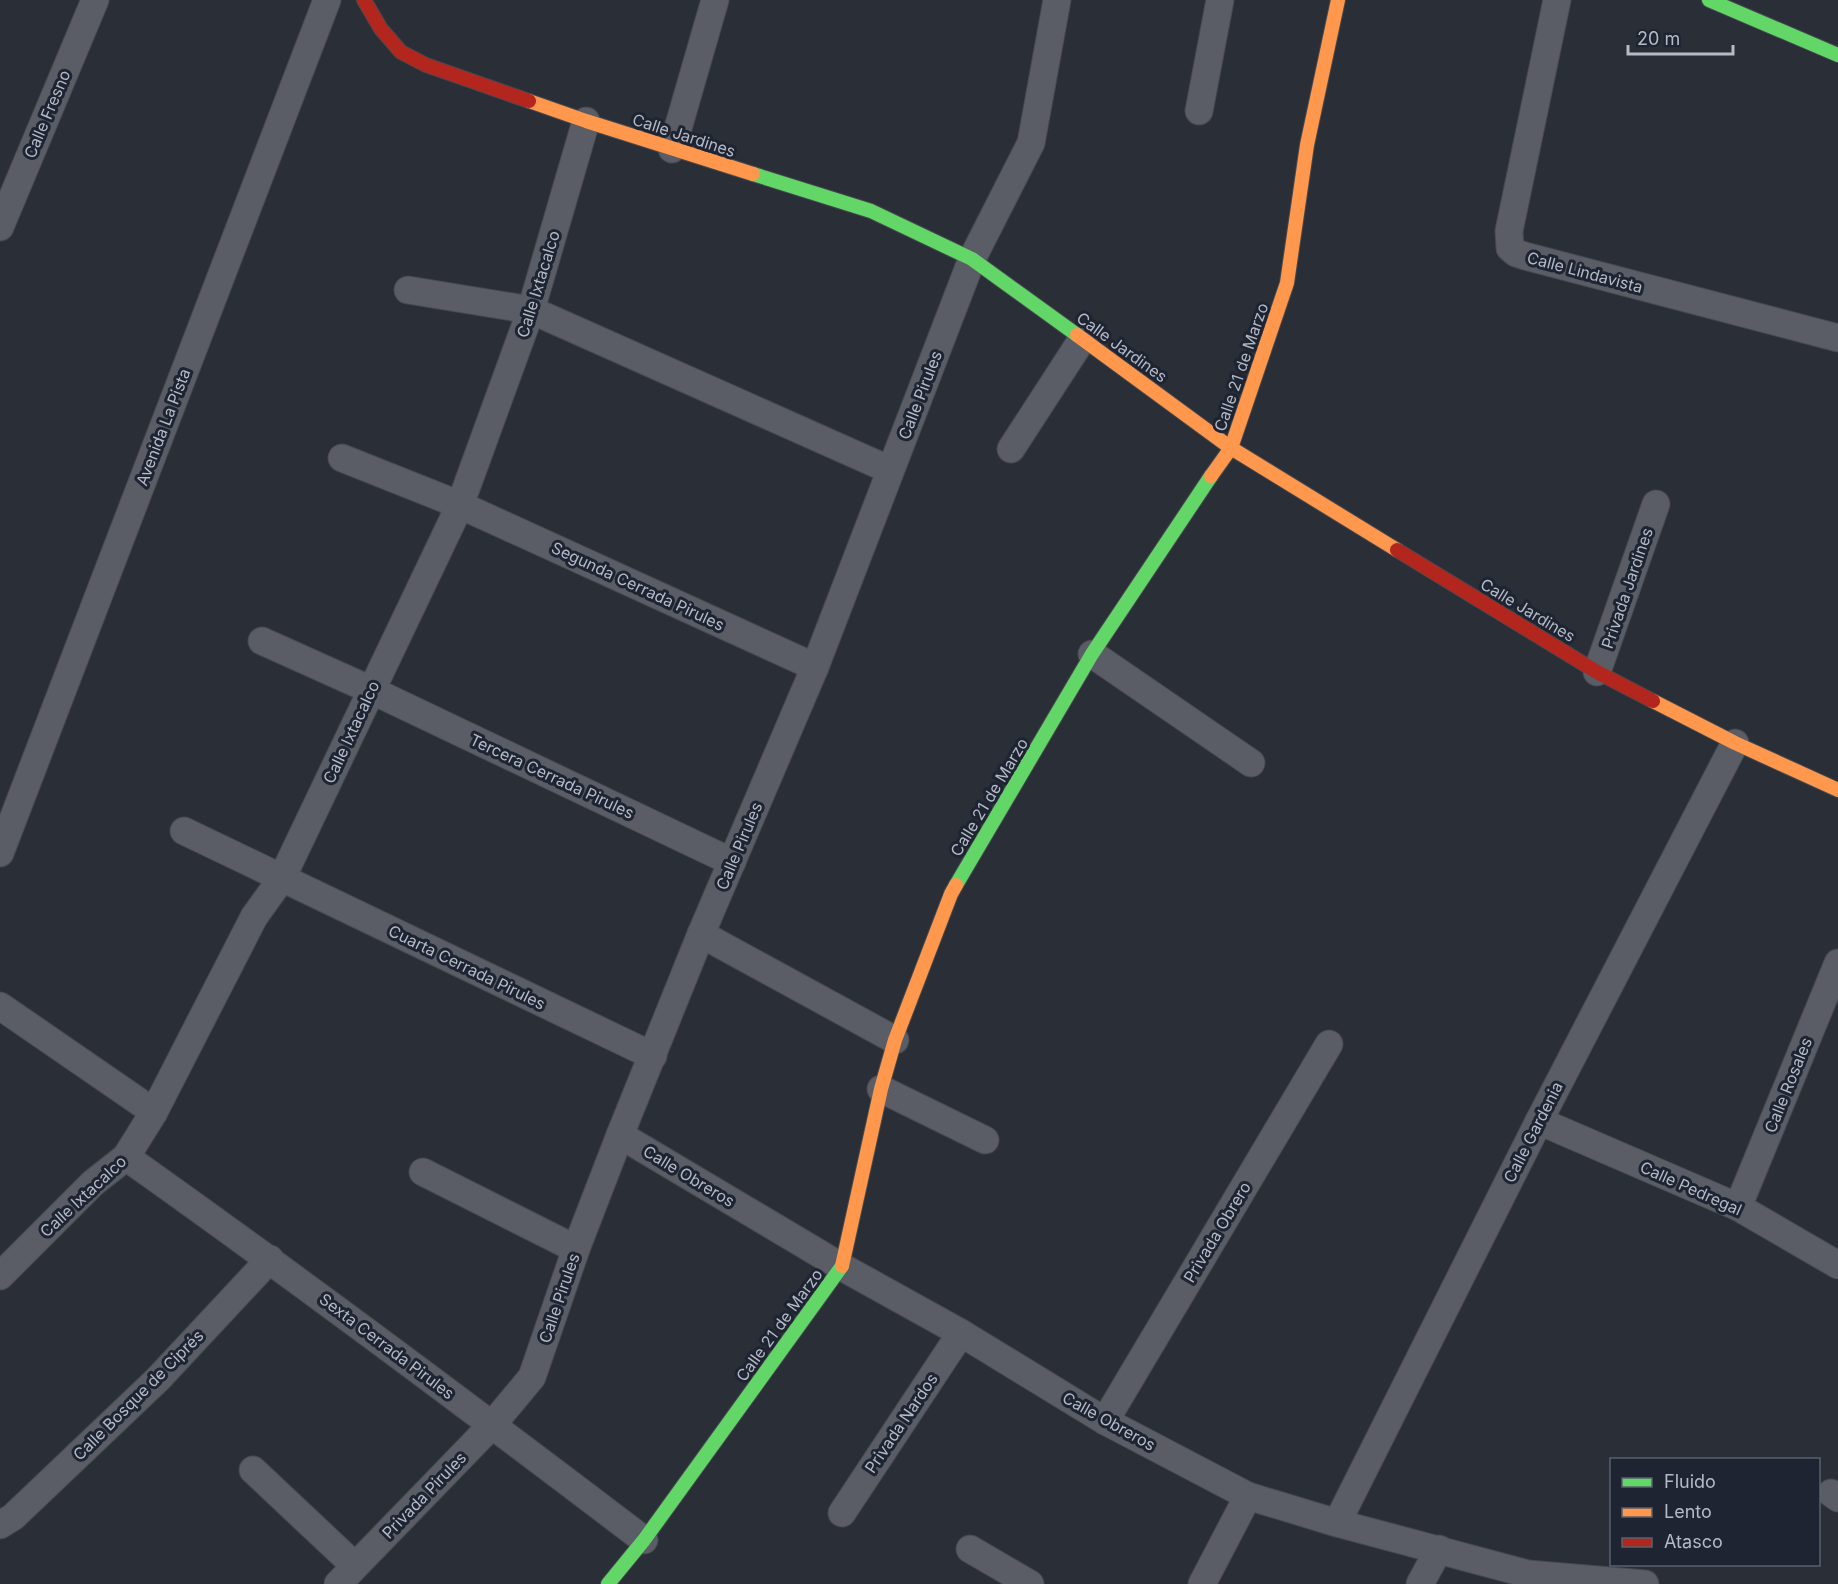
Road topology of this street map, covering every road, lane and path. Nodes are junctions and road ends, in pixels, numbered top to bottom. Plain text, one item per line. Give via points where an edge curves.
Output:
1 (95, 0) edge
2 (327, 0) edge
3 (364, 0) edge
4 (715, 0) edge
5 (1057, 0) edge
6 (1220, 0) edge
7 (1338, 0) edge
8 (1557, 0) edge
9 (1709, 0) edge
10 (1838, 55) edge
11 (1199, 111) dead end
12 (586, 121) junction
13 (672, 149) junction
14 (0, 227) edge
15 (972, 259) junction
16 (408, 290) dead end
17 (531, 310) junction
18 (1083, 338) junction
19 (1838, 338) edge
20 (1231, 448) junction
21 (1011, 449) dead end
22 (342, 458) dead end
23 (890, 470) junction
24 (1656, 504) dead end
25 (460, 505) junction
26 (262, 641) dead end
27 (1092, 654) junction
28 (815, 667) junction
29 (1598, 672) junction
30 (371, 690) junction
31 (1735, 742) junction
32 (1251, 763) dead end
33 (1837, 787) edge
34 (184, 831) dead end
35 (0, 853) edge
36 (732, 862) junction
37 (282, 878) junction
38 (701, 934) junction
39 (1838, 963) edge
40 (0, 1006) edge
41 (895, 1040) junction
42 (1329, 1044) dead end
43 (653, 1056) junction
44 (881, 1089) junction
45 (154, 1112) junction
46 (1539, 1121) junction
47 (620, 1135) junction
48 (985, 1140) dead end
49 (126, 1157) junction
50 (423, 1172) dead end
51 (1738, 1207) junction
52 (576, 1249) junction
53 (270, 1259) junction
54 (1838, 1266) edge
55 (842, 1267) junction
56 (0, 1276) edge
57 (961, 1333) junction
58 (1105, 1421) junction
59 (492, 1425) junction
60 (253, 1470) dead end
61 (1248, 1496) junction
62 (842, 1513) dead end
63 (4, 1517) edge
64 (1337, 1523) junction
65 (644, 1540) junction
66 (970, 1549) dead end
67 (1439, 1549) junction
68 (346, 1575) edge
69 (608, 1584) edge
70 (1030, 1584) edge
71 (1202, 1584) edge
72 (1420, 1584) edge
73 (1645, 1584) edge

1 - 14 street, Calle Fresno
2 - 35 street, Avenida La Pista
3 - 12 street, Calle Jardines via 401,52 426,65
4 - 13 street
5 - 15 street, Calle Pirules via 1031,143
6 - 11 street
7 - 20 street, Calle 21 de Marzo via 1307,145 1287,284
8 - 19 street, Calle Lindavista via 1509,231 1510,248 1516,254
9 - 10 street
12 - 13 street, Calle Jardines
12 - 17 street, Calle Ixtacalco
13 - 15 street, Calle Jardines via 871,211
15 - 18 street, Calle Jardines
15 - 23 street, Calle Pirules
16 - 17 street
17 - 23 street
17 - 25 street, Calle Ixtacalco
18 - 20 street, Calle Jardines
18 - 21 street
20 - 27 street, Calle 21 de Marzo
20 - 29 street, Calle Jardines
22 - 25 street, Segunda Cerrada Pirules
23 - 28 street, Calle Pirules
24 - 29 street, Privada Jardines
25 - 28 street, Segunda Cerrada Pirules
25 - 30 street, Calle Ixtacalco
26 - 30 street, Tercera Cerrada Pirules
27 - 32 street
27 - 41 street, Calle 21 de Marzo via 951,894
28 - 36 street, Calle Pirules
29 - 31 street, Calle Jardines
30 - 36 street, Tercera Cerrada Pirules
30 - 37 street, Calle Ixtacalco
31 - 33 street, Calle Jardines
31 - 46 street, Calle Gardenia
34 - 37 street
36 - 38 street, Calle Pirules
37 - 43 street, Cuarta Cerrada Pirules
37 - 45 street, Calle Ixtacalco via 254,917
38 - 41 street
38 - 43 street, Calle Pirules
39 - 51 street, Calle Rosales
40 - 45 street
41 - 44 street, Calle 21 de Marzo
42 - 58 street, Privada Obrero
43 - 47 street, Calle Pirules
44 - 48 street
44 - 55 street, Calle 21 de Marzo
45 - 49 street, Calle Ixtacalco
46 - 51 street, Calle Pedregal
46 - 64 street, Calle Gardenia
47 - 52 street, Calle Pirules
47 - 55 street, Calle Obreros
49 - 53 street, Sexta Cerrada Pirules
49 - 56 street, Calle Ixtacalco via 93,1183
50 - 52 street
51 - 54 street, Calle Pedregal
52 - 59 street, Calle Pirules via 532,1377
53 - 59 street, Sexta Cerrada Pirules
53 - 63 street, Calle Bosque de Ciprés via 158,1379
55 - 57 street, Calle Obreros
55 - 65 street, Calle 21 de Marzo
57 - 58 street, Calle Obreros
57 - 62 street, Privada Nardos
58 - 61 street, Calle Obreros
59 - 65 street, Sexta Cerrada Pirules
59 - 68 street, Privada Pirules
60 - 68 street, Privada Pirules
61 - 64 street, Calle Obreros
61 - 71 street
64 - 67 street, Calle Obreros
65 - 69 street, Calle 21 de Marzo
66 - 70 street
67 - 72 street
67 - 73 street, Calle Obreros via 1528,1574

